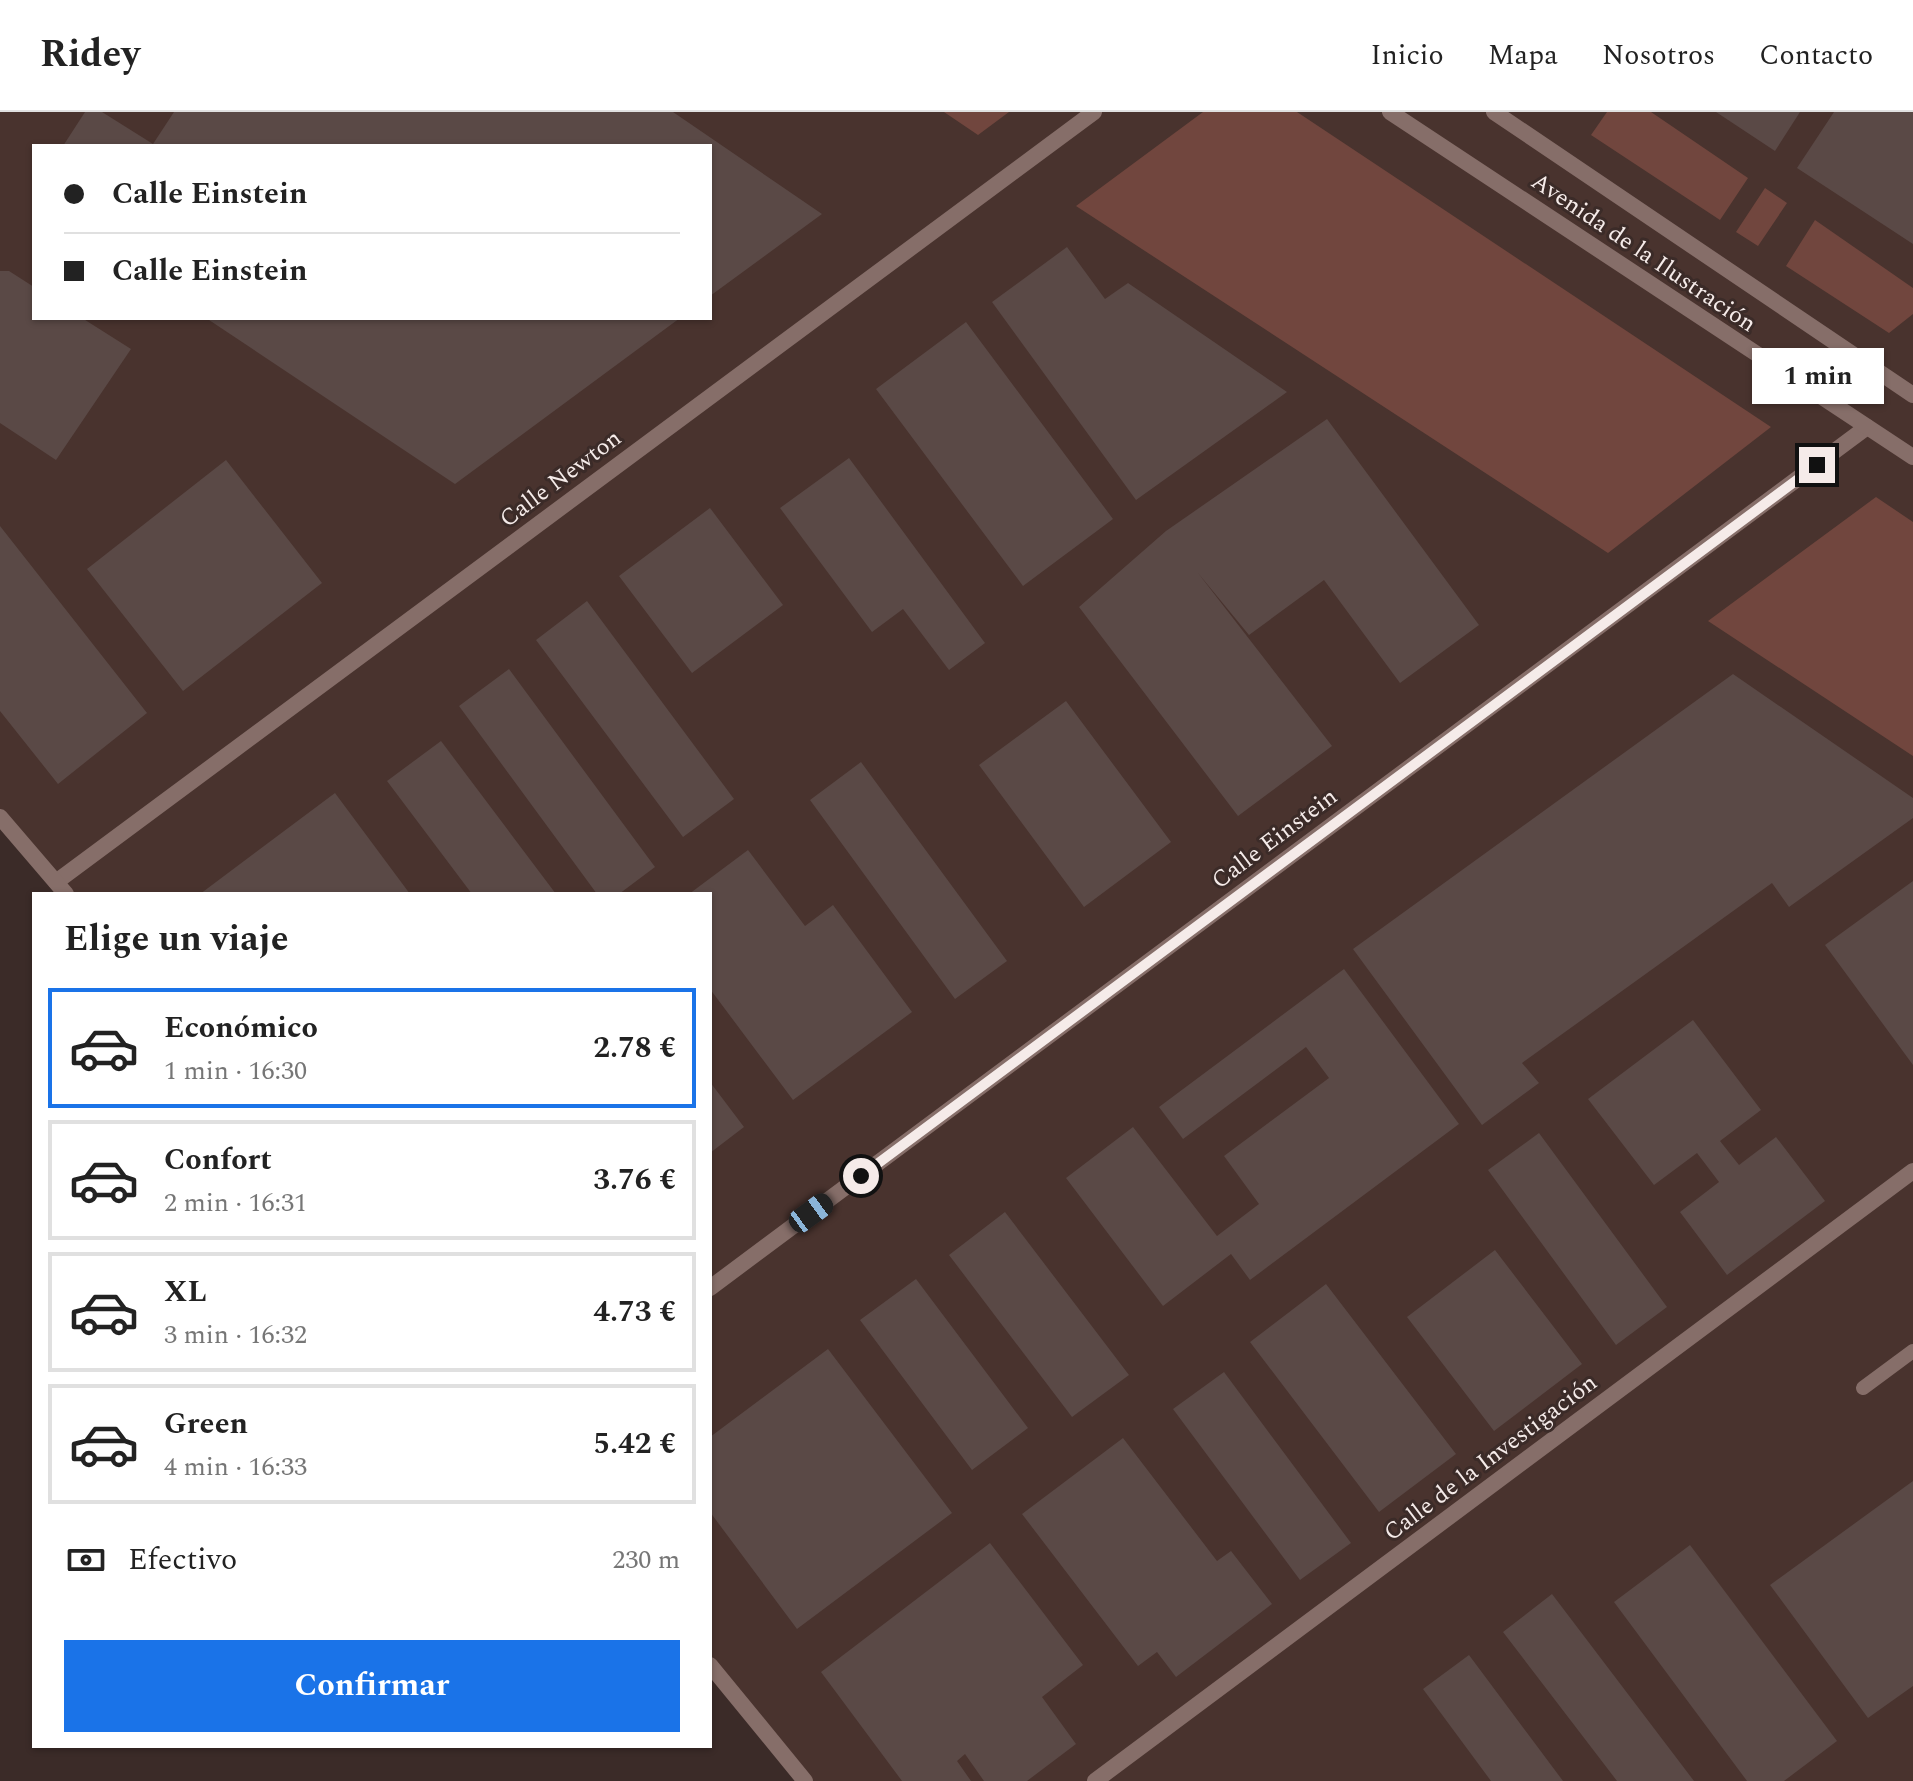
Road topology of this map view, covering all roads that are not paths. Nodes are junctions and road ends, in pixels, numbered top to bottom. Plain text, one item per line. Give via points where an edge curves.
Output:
1 (1094, 112) edge
2 (1390, 112) edge
3 (1494, 112) edge
4 (1912, 392) edge
5 (1867, 427) junction
6 (1913, 457) edge
7 (0, 817) edge
8 (61, 888) edge
9 (1913, 1171) edge
10 (712, 1287) edge
11 (1913, 1351) edge
12 (1863, 1388) dead end
13 (712, 1667) edge
14 (805, 1781) edge
15 (1095, 1781) edge

1 - 8 street, Calle Newton
2 - 5 street, Avenida de la Ilustración
3 - 4 street, Avenida de la Ilustración
5 - 6 street, Avenida de la Ilustración
5 - 10 street, Calle Einstein
7 - 8 street
9 - 15 street, Calle de la Investigación
11 - 12 lane
13 - 14 street

